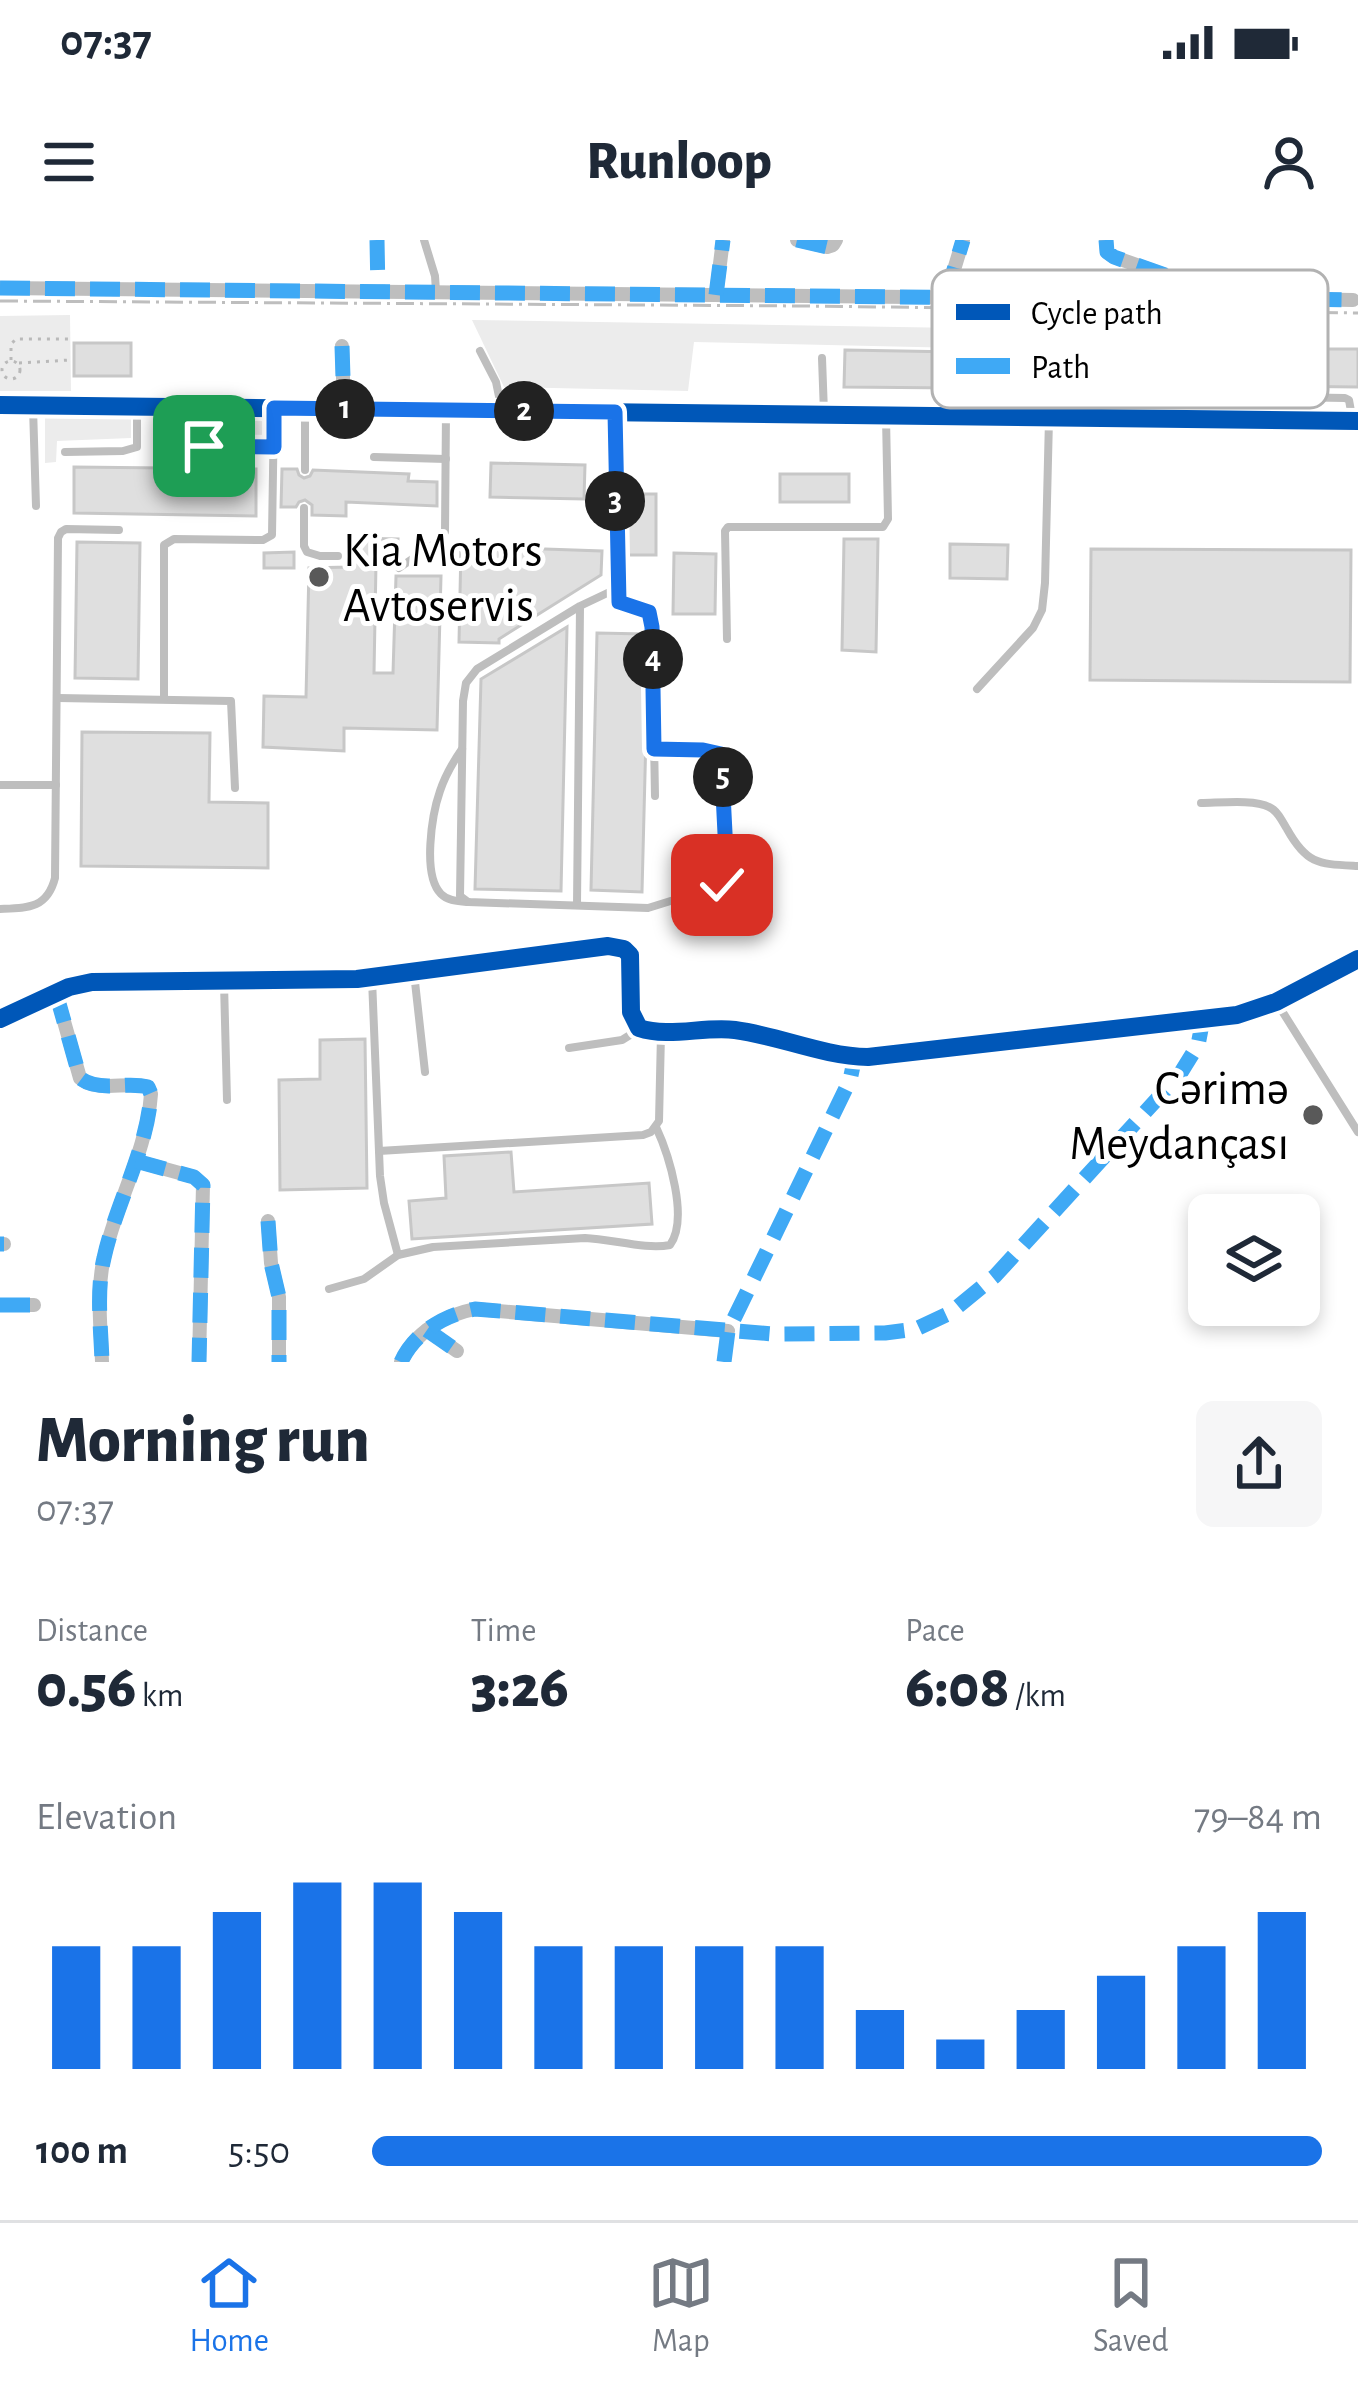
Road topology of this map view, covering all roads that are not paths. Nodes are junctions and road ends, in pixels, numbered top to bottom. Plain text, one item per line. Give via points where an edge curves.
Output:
1 (424, 240) edge
2 (723, 240) edge
3 (797, 240) edge
4 (836, 240) edge
5 (963, 240) edge
6 (1106, 240) edge
7 (954, 270) edge
8 (1151, 270) edge
9 (0, 288) edge
10 (436, 292) junction
11 (716, 295) junction
12 (932, 297) edge
13 (1328, 299) edge
14 (1353, 299) dead end
15 (342, 346) dead end
16 (481, 351) dead end
17 (822, 358) dead end
18 (0, 405) edge
19 (33, 406) junction
20 (137, 407) junction
21 (198, 407) junction
22 (274, 408) junction
23 (1013, 408) edge
24 (305, 409) junction
25 (344, 409) junction
26 (446, 410) junction
27 (502, 411) junction
28 (615, 412) junction
29 (824, 415) junction
30 (886, 416) junction
31 (1013, 417) junction
32 (1048, 418) junction
33 (1355, 421) edge
34 (274, 447) junction
35 (65, 452) dead end
36 (374, 457) dead end
37 (446, 459) junction
38 (305, 470) dead end
39 (36, 506) dead end
40 (304, 508) dead end
41 (119, 530) dead end
42 (338, 556) dead end
43 (399, 568) dead end
44 (618, 588) junction
45 (580, 606) junction
46 (727, 639) dead end
47 (977, 689) dead end
48 (58, 698) junction
49 (164, 698) junction
50 (462, 747) junction
51 (654, 749) junction
52 (0, 785) edge
53 (56, 785) junction
54 (235, 788) dead end
55 (655, 796) dead end
56 (1201, 803) dead end
57 (1358, 866) edge
58 (468, 902) junction
59 (577, 905) junction
60 (0, 909) edge
61 (1358, 959) edge
62 (413, 972) junction
63 (372, 977) junction
64 (224, 981) junction
65 (56, 993) junction
66 (1276, 1002) junction
67 (0, 1019) edge
68 (639, 1028) junction
69 (661, 1032) junction
70 (569, 1048) dead end
71 (425, 1072) dead end
72 (227, 1100) dead end
73 (656, 1127) junction
74 (1358, 1132) edge
75 (379, 1151) junction
76 (136, 1161) junction
77 (268, 1220) dead end
78 (398, 1255) junction
79 (328, 1289) dead end
80 (0, 1305) edge
81 (34, 1305) dead end
82 (427, 1330) junction
83 (728, 1331) dead end
84 (458, 1351) dead end
85 (102, 1362) edge
86 (199, 1362) edge
87 (279, 1362) edge
88 (401, 1362) edge

1 - 10 lane
2 - 11 street
3 - 4 street via 827,247
5 - 7 street
6 - 8 street via 1114,257
9 - 10 street
10 - 11 street
11 - 12 street
13 - 14 street
15 - 25 street
16 - 27 lane
17 - 29 lane
18 - 19 street
19 - 20 street
19 - 39 lane
20 - 21 street
20 - 35 lane via 136,447
21 - 22 street
21 - 34 lane via 204,446
22 - 24 street
22 - 34 lane
23 - 31 lane
24 - 25 street
24 - 38 lane
25 - 26 street
26 - 27 street
26 - 37 lane
27 - 28 street
28 - 29 street
28 - 44 lane
29 - 30 street
30 - 31 street
30 - 46 lane via 883,527 725,531
31 - 32 street
32 - 33 street
32 - 47 lane via 1042,610
34 - 49 lane via 269,538 164,545
36 - 37 lane
37 - 43 lane via 445,532
40 - 42 lane via 307,552
41 - 48 lane via 66,529 58,538
44 - 45 lane
44 - 51 lane via 619,602 649,612
45 - 50 lane via 477,669 466,683
45 - 59 lane
48 - 49 lane
48 - 53 lane
49 - 54 lane via 231,701
50 - 58 lane via 460,896
50 - 58 lane via 437,798 430,858 440,893
51 - 55 lane
51 - 59 lane via 721,754 722,885 648,908
52 - 53 lane
53 - 60 lane via 53,888 31,908
56 - 57 lane via 1262,804 1274,809 1299,851 1321,864
58 - 59 lane
61 - 66 street
62 - 63 street
62 - 68 street via 616,946 632,961 631,1012
62 - 71 lane
63 - 64 street
63 - 75 lane
64 - 65 street via 92,982
64 - 72 lane
65 - 67 street
65 - 76 street via 84,1084 148,1087
66 - 69 street via 1203,1019 868,1058 736,1030
66 - 74 lane
68 - 69 street
68 - 70 lane via 622,1040
69 - 73 lane
73 - 75 lane via 643,1135
73 - 78 lane via 676,1196 678,1233 670,1245 585,1238
75 - 78 lane
76 - 85 street via 104,1257
76 - 86 street via 203,1185
77 - 87 street
78 - 79 lane via 364,1279
80 - 81 street
82 - 83 street via 465,1310 489,1308
82 - 84 street
82 - 88 street

